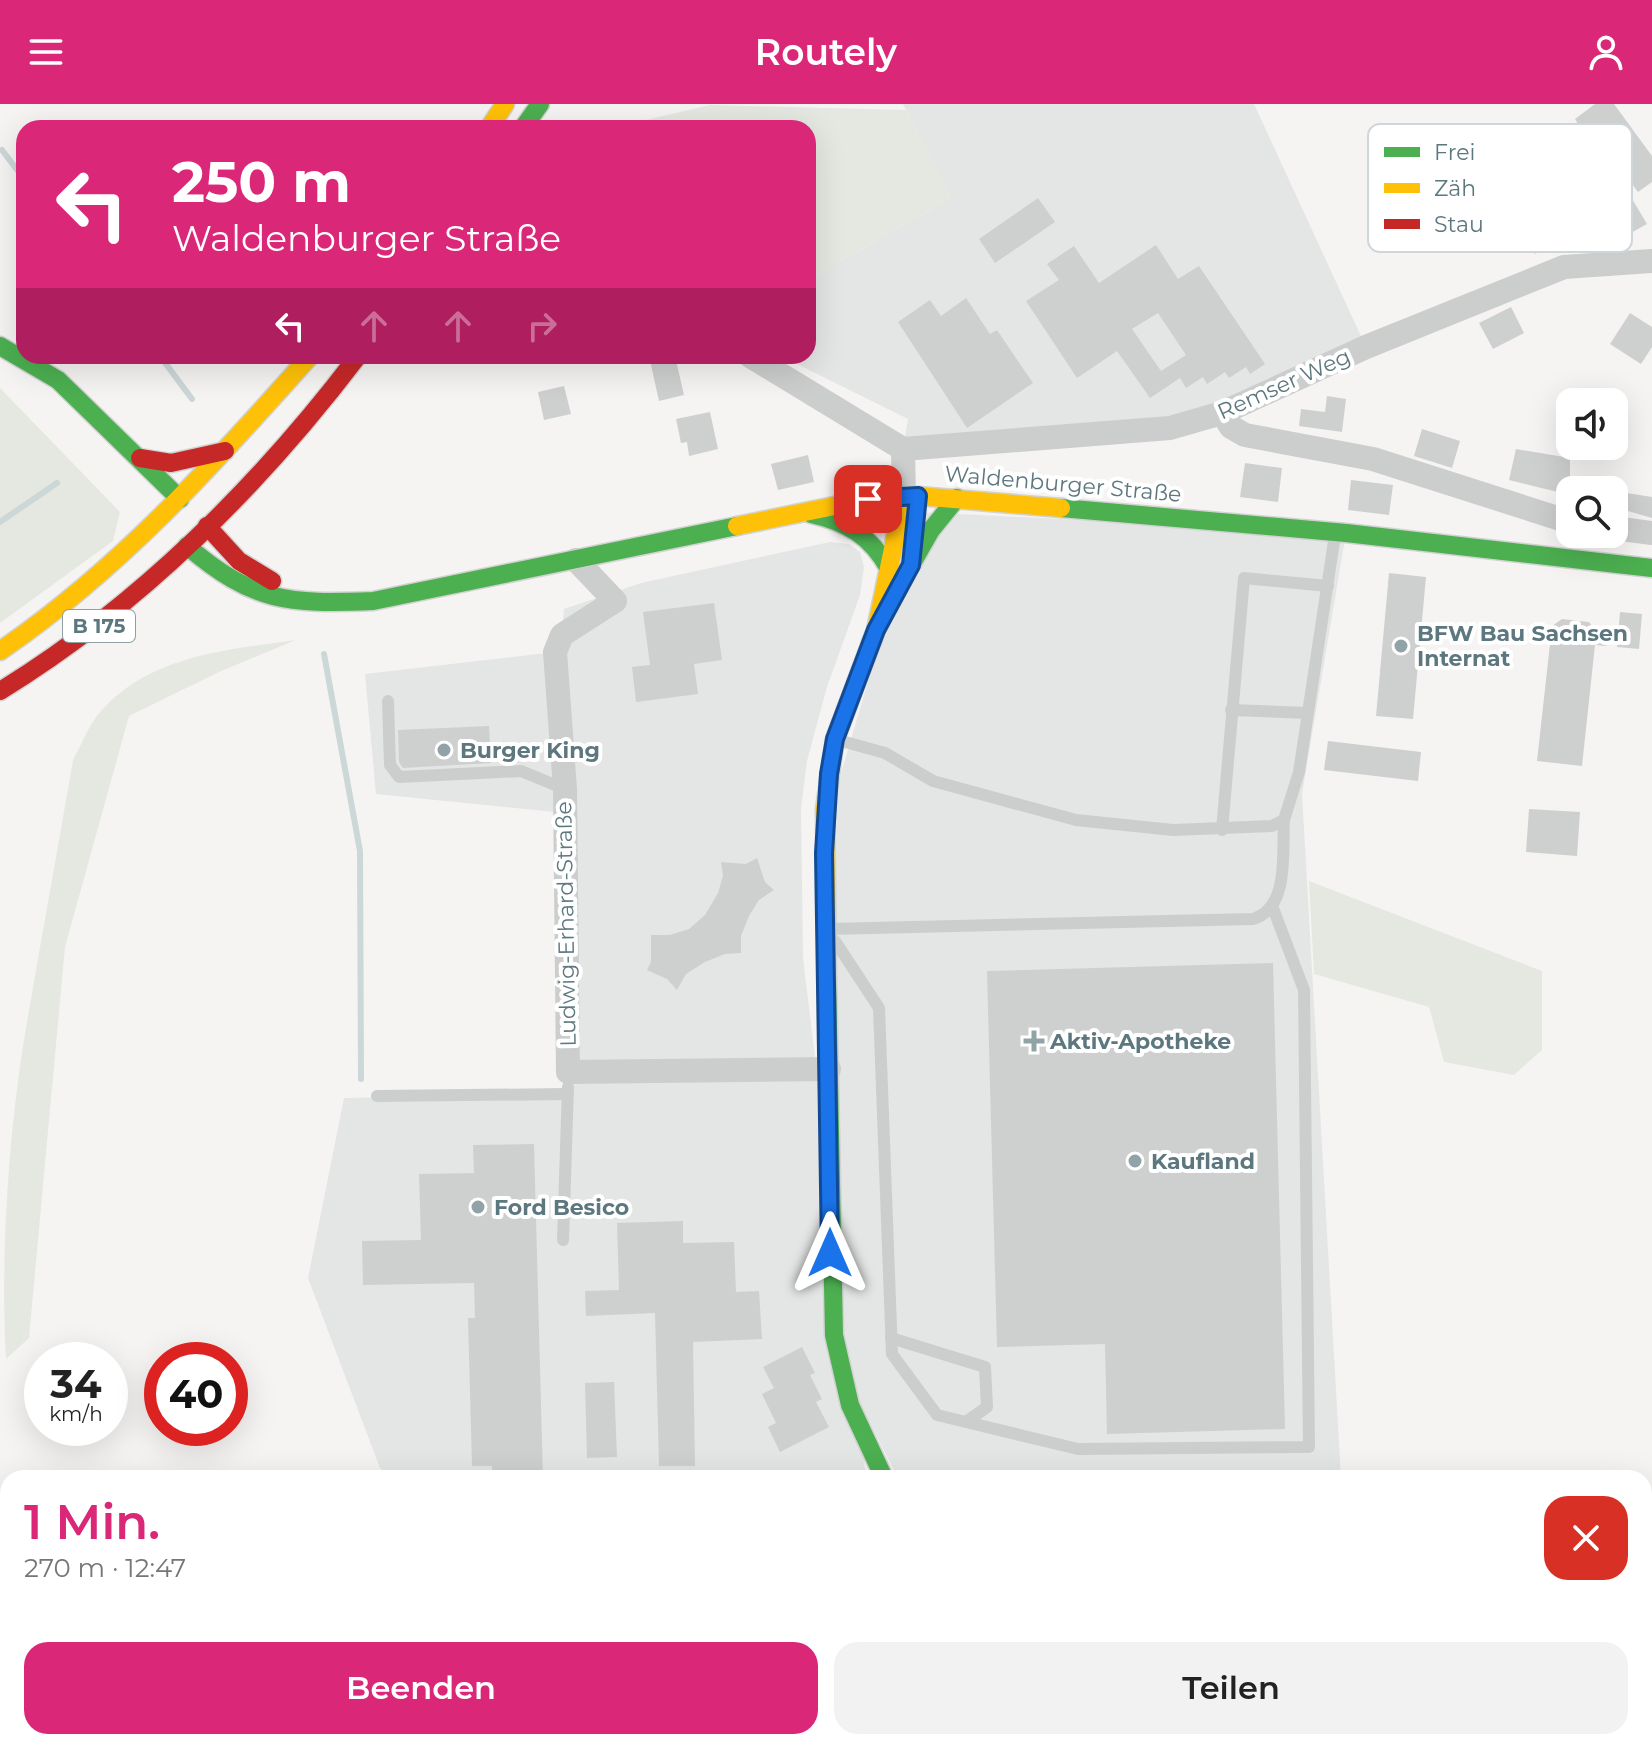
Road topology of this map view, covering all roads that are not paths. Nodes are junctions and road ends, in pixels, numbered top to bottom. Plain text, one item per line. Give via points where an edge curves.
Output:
1 (1652, 261) edge
2 (31, 364) edge
3 (303, 364) edge
4 (351, 364) edge
5 (763, 364) edge
6 (1222, 413) junction
7 (903, 449) junction
8 (225, 451) junction
9 (140, 458) junction
10 (911, 496) junction
11 (957, 498) junction
12 (180, 499) junction
13 (143, 502) dead end
14 (803, 512) junction
15 (1556, 518) edge
16 (160, 520) junction
17 (207, 526) junction
18 (1628, 530) edge
19 (1335, 532) junction
20 (1652, 533) edge
21 (187, 546) junction
22 (576, 560) junction
23 (911, 565) junction
24 (1652, 568) edge
25 (889, 569) junction
26 (1328, 586) junction
27 (333, 602) junction
28 (876, 630) junction
29 (0, 651) edge
30 (0, 691) edge
31 (388, 701) dead end
32 (1231, 710) junction
33 (1307, 713) junction
34 (835, 739) junction
35 (565, 789) junction
36 (1284, 820) junction
37 (1222, 830) junction
38 (1273, 908) junction
39 (826, 929) junction
40 (829, 1069) junction
41 (568, 1083) junction
42 (377, 1096) dead end
43 (563, 1240) dead end
44 (891, 1338) junction
45 (966, 1422) junction
46 (880, 1470) edge

1 - 6 street, Remser Weg via 1564,267 1366,347
2 - 9 main road, Waldenburger Straße via 58,380
3 - 8 main road, B 175
4 - 17 main road, B 175
5 - 7 street
6 - 7 street, Remser Weg via 1170,428
6 - 15 street via 1245,435 1373,459
7 - 10 street
8 - 9 main road via 171,463
8 - 12 main road, B 175
9 - 12 main road, Waldenburger Straße
10 - 11 main road, Waldenburger Straße
10 - 14 main road, Waldenburger Straße
10 - 23 main road
10 - 25 main road
11 - 19 main road, Waldenburger Straße
11 - 23 main road
12 - 16 main road, B 175
12 - 17 main road, Waldenburger Straße
13 - 16 main road, Waldenburger Straße
14 - 22 main road, Waldenburger Straße
14 - 25 main road via 853,525 875,544
16 - 21 main road, Waldenburger Straße
16 - 29 main road, B 175 via 82,593
17 - 21 main road, B 175
17 - 27 main road, Waldenburger Straße via 239,561 260,574 282,587
18 - 20 street
19 - 24 main road, Waldenburger Straße
19 - 26 lane
21 - 27 main road, Waldenburger Straße via 222,577 252,593 302,605
21 - 30 main road, B 175 via 104,622
22 - 27 main road, Waldenburger Straße via 399,597
22 - 35 street, Ludwig-Erhard-Straße via 615,601 562,635 555,652
23 - 28 main road
25 - 28 main road
26 - 32 lane via 1244,578
26 - 33 lane
28 - 34 main road
31 - 35 lane via 390,765 399,777 521,771
32 - 33 lane
32 - 37 lane
33 - 36 lane via 1299,772
34 - 37 lane via 885,753 933,781 1076,820
34 - 39 main road via 824,831
35 - 41 street, Ludwig-Erhard-Straße
36 - 37 lane via 1261,828
36 - 38 lane
38 - 39 lane via 1253,919
38 - 45 lane via 1304,990 1309,1447 1078,1449
39 - 40 main road
39 - 44 lane via 879,1008
40 - 41 street, Ludwig-Erhard-Straße
40 - 46 main road via 834,1335 850,1405
41 - 42 lane
41 - 43 lane
44 - 45 lane via 892,1354 937,1415
44 - 45 lane via 985,1367 987,1407

